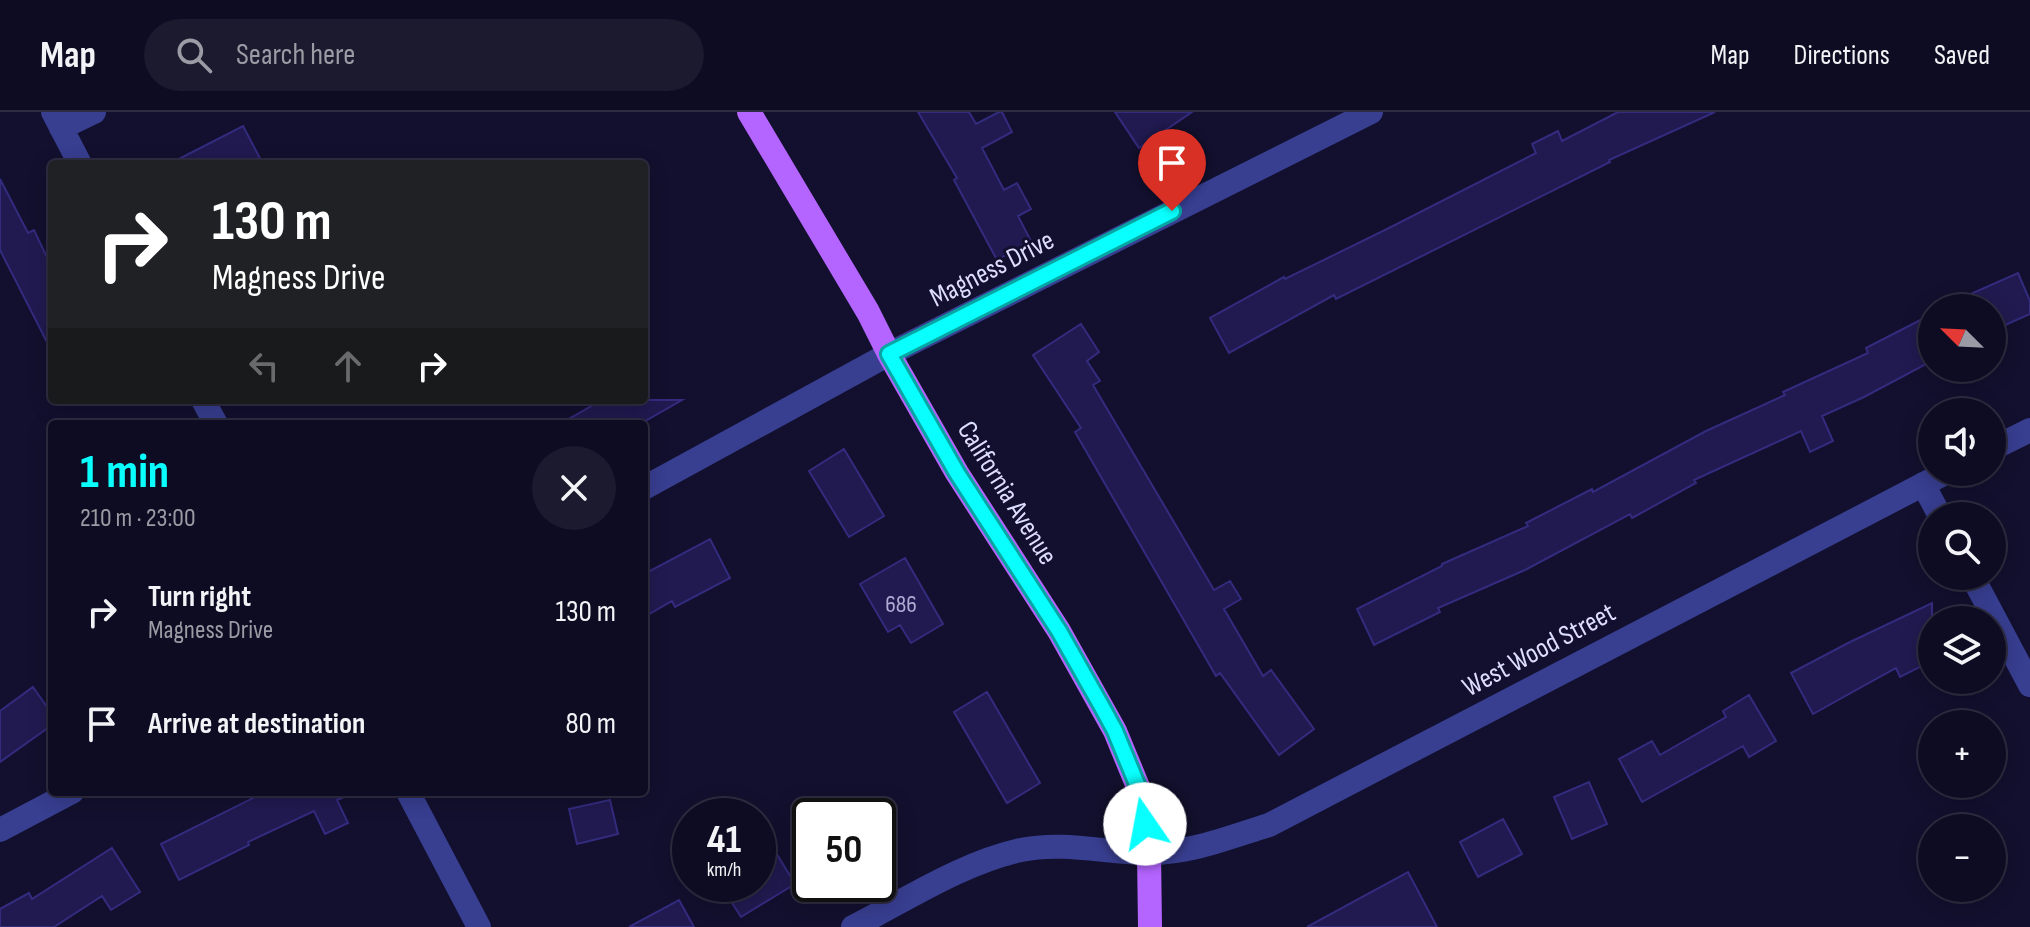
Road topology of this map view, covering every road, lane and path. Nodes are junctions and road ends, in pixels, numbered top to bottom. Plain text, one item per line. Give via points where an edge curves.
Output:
1 (94, 112) edge
2 (749, 112) edge
3 (1371, 112) edge
4 (57, 120) edge
5 (78, 160) edge
6 (889, 354) junction
7 (2030, 430) edge
8 (2006, 442) edge
9 (648, 486) edge
10 (1919, 486) edge
11 (1979, 590) edge
12 (2030, 685) edge
13 (64, 796) edge
14 (410, 796) edge
15 (0, 830) edge
16 (1149, 853) junction
17 (479, 927) edge
18 (853, 927) edge
19 (1150, 927) edge

1 - 4 street
2 - 6 main road, California Avenue
3 - 6 street, Magness Drive
4 - 5 street
6 - 9 street, Magness Drive
6 - 16 main road, California Avenue via 1115,731 1141,794
7 - 8 street
10 - 16 street, West Wood Street via 1269,825 1195,848
11 - 12 street
13 - 15 street
14 - 17 street
16 - 18 street, West Wood Street via 1066,846 1020,851 974,865
16 - 19 main road, California Avenue

